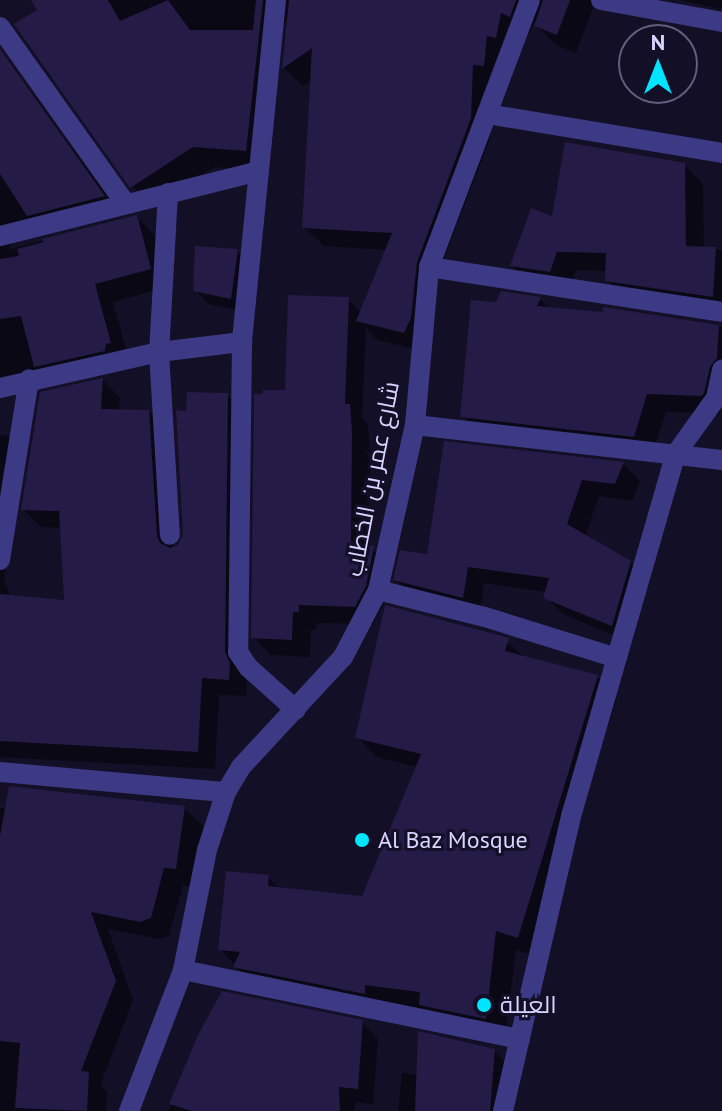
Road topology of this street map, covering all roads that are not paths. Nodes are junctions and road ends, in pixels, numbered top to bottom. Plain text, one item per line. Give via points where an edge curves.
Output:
1 (276, 0) edge
2 (530, 0) edge
3 (601, 0) edge
4 (722, 22) edge
5 (0, 27) edge
6 (487, 114) junction
7 (722, 153) edge
8 (259, 171) junction
9 (168, 193) junction
10 (126, 204) junction
11 (0, 236) edge
12 (429, 267) junction
13 (722, 312) edge
14 (242, 342) junction
15 (159, 352) junction
16 (722, 370) edge
17 (29, 379) junction
18 (0, 388) edge
19 (415, 425) junction
20 (675, 455) junction
21 (722, 460) edge
22 (170, 535) dead end
23 (0, 560) edge
24 (378, 590) junction
25 (617, 658) junction
26 (296, 710) junction
27 (0, 772) edge
28 (226, 792) junction
29 (183, 970) junction
30 (520, 1039) junction
31 (129, 1111) edge
32 (503, 1111) edge

1 - 8 street
2 - 6 street, شارع عمر بن الخطاب
3 - 4 street
5 - 10 street
6 - 7 street
6 - 12 street, شارع عمر بن الخطاب
8 - 9 street
8 - 14 street
9 - 10 street
9 - 15 street
10 - 11 street
12 - 13 street
12 - 19 street, شارع عمر بن الخطاب
14 - 15 street
14 - 26 street via 238,652
15 - 17 street
15 - 22 street
16 - 20 street via 716,398
17 - 18 street
17 - 23 street
19 - 20 street
19 - 24 street, شارع عمر بن الخطاب
20 - 21 street
20 - 25 street
24 - 25 street
24 - 26 street, شارع عمر بن الخطاب via 343,657
25 - 30 street via 572,813
26 - 28 street, شارع عمر بن الخطاب via 241,767
27 - 28 street
28 - 29 street, شارع عمر بن الخطاب via 207,850
29 - 30 street
29 - 31 street, شارع عمر بن الخطاب
30 - 32 street

